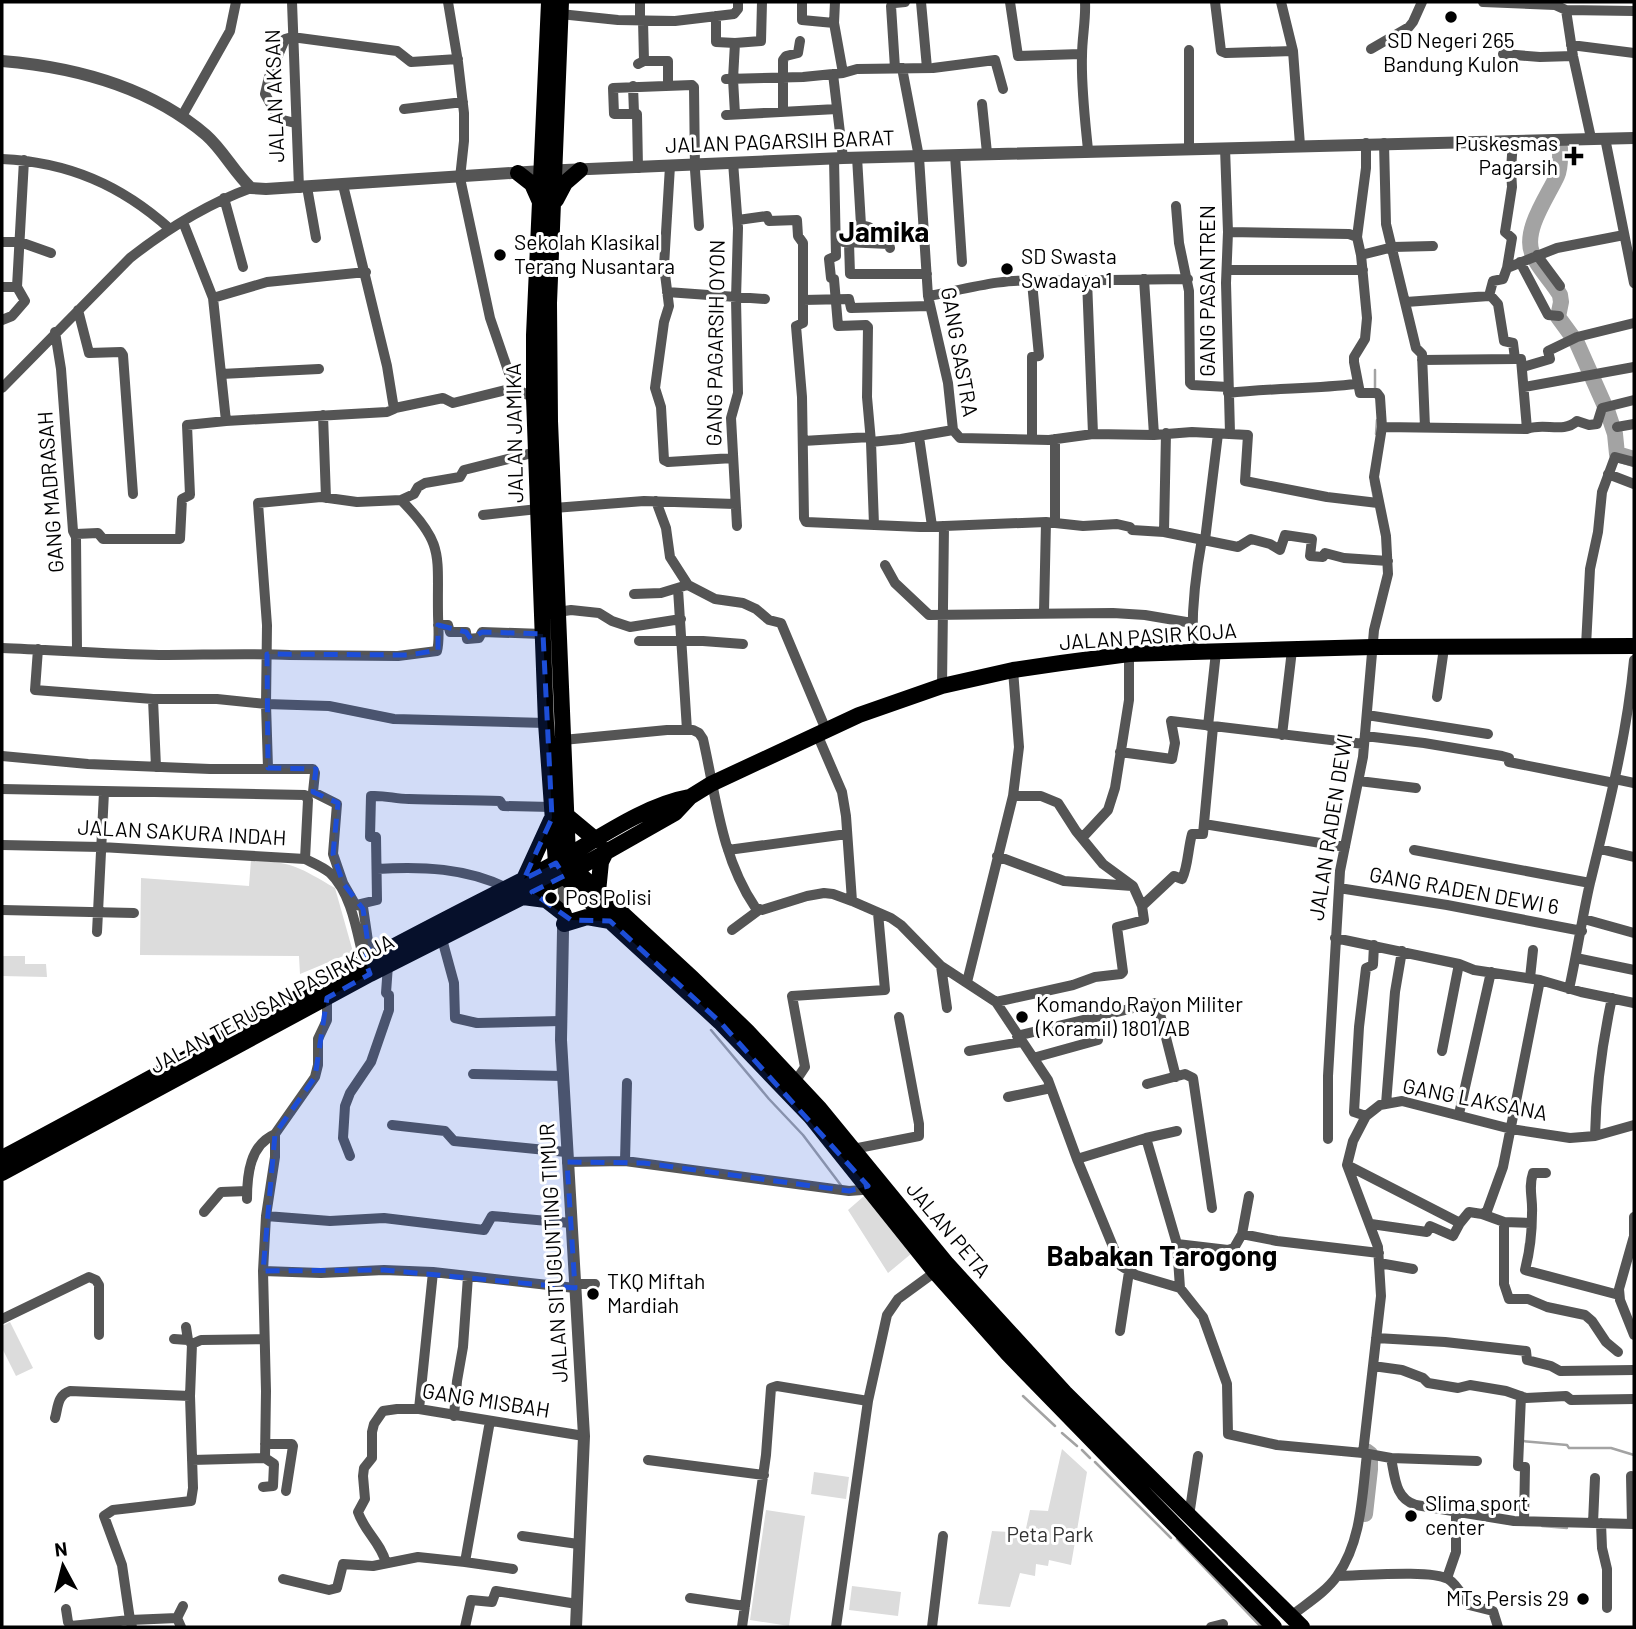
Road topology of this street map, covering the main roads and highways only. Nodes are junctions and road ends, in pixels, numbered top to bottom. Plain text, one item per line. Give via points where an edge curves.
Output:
1 (557, 6) edge
2 (549, 144) junction
3 (547, 208) junction
4 (546, 508) junction
5 (1634, 646) edge
6 (557, 813) junction
7 (602, 845) junction
8 (565, 866) junction
9 (524, 879) junction
10 (597, 892) junction
11 (523, 897) junction
12 (610, 921) junction
13 (366, 965) junction
14 (816, 1113) junction
15 (2, 1158) edge
16 (2, 1172) edge
17 (1060, 1398) junction
18 (1296, 1622) edge
19 (1274, 1627) edge

1 - 2 main road, JALAN JAMIKA
2 - 3 main road, JALAN JAMIKA
2 - 3 main road via 520,173
2 - 3 main road via 583,170 562,187
3 - 4 main road, JALAN JAMIKA via 550,421
3 - 4 main road, JALAN JAMIKA via 534,335 536,453
4 - 6 main road, JALAN JAMIKA via 546,723
4 - 6 main road, JALAN JAMIKA via 558,612 563,740
5 - 7 main road, JALAN PASIR KOJA via 1129,654 1013,670 942,686 859,715 690,797 667,801
6 - 7 main road
6 - 8 main road, JALAN JAMIKA
6 - 9 main road
7 - 8 main road, JALAN PASIR KOJA
7 - 10 main road
8 - 9 main road, JALAN TERUSAN PASIR KOJA
8 - 10 main road, JALAN PETA
8 - 11 main road, JALAN TERUSAN PASIR KOJA
8 - 12 main road, JALAN PETA
9 - 13 main road, JALAN TERUSAN PASIR KOJA
10 - 14 main road, JALAN PETA via 692,978 795,1082
11 - 12 main road via 546,900 564,919
11 - 13 main road, JALAN TERUSAN PASIR KOJA via 388,965
12 - 14 main road, JALAN PETA
13 - 15 main road, JALAN TERUSAN PASIR KOJA
13 - 16 main road, JALAN TERUSAN PASIR KOJA via 327,998
14 - 17 main road, JALAN PETA via 853,1149
14 - 17 main road, JALAN PETA via 935,1272 1008,1354
17 - 18 main road, JALAN PETA
17 - 19 main road, JALAN PETA

